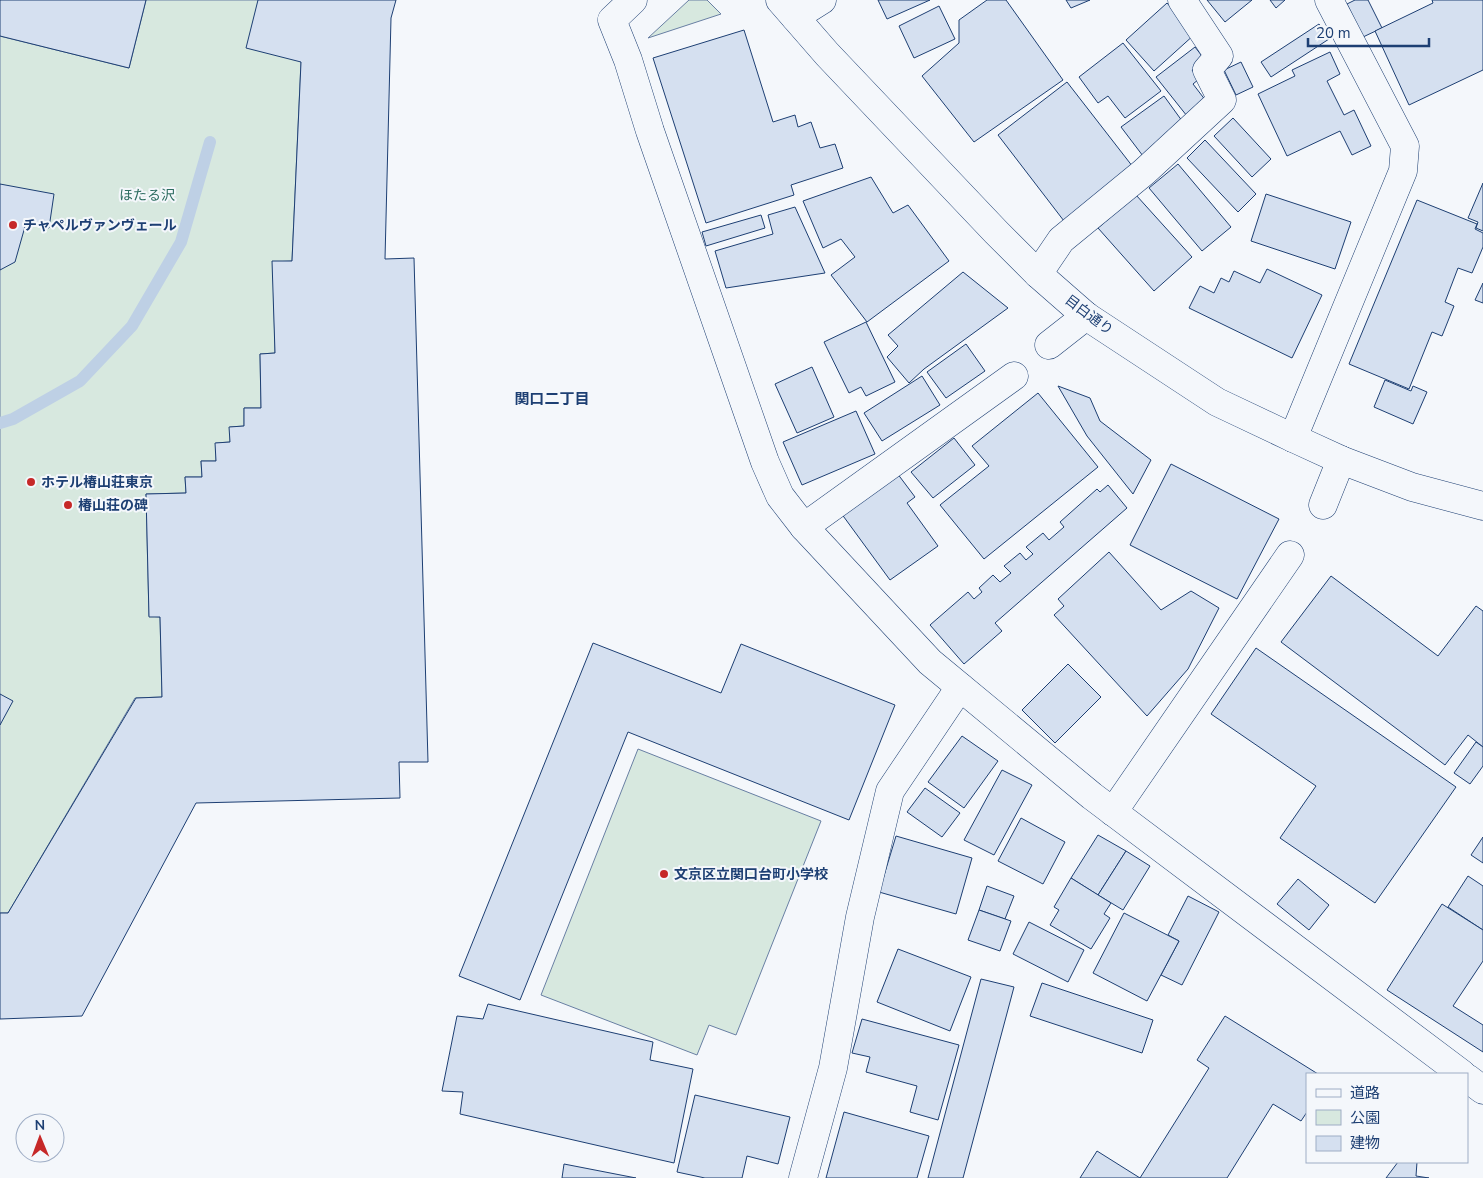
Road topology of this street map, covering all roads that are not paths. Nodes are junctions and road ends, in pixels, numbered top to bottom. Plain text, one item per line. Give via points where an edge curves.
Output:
1 (633, 0) edge
2 (822, 0) edge
3 (1182, 0) edge
4 (1329, 0) edge
5 (787, 8) edge
6 (606, 10) edge
7 (1038, 274) junction
8 (1086, 316) junction
9 (1050, 345) dead end
10 (1014, 376) dead end
11 (1293, 438) junction
12 (1341, 460) junction
13 (1323, 505) dead end
14 (1483, 506) edge
15 (804, 528) junction
16 (1290, 555) dead end
17 (960, 687) junction
18 (1114, 812) junction
19 (1461, 1073) edge
20 (1468, 1079) edge
21 (1483, 1090) edge
22 (803, 1178) edge

1 - 6 street
2 - 5 street
3 - 7 street via 1219,56 1207,70 1222,100 1144,172 1061,240
4 - 11 street via 1405,146 1403,171
5 - 7 street, 目白通り
6 - 15 street via 628,60 764,462 780,496
7 - 8 street, 目白通り
8 - 9 street
8 - 11 street, 目白通り via 1217,402
10 - 15 street
11 - 12 street, 目白通り
12 - 13 street
12 - 14 street, 目白通り via 1412,487
15 - 17 street via 930,662
16 - 18 street
17 - 18 street
17 - 22 street via 890,791 860,917 833,1068
18 - 19 street
20 - 21 street

